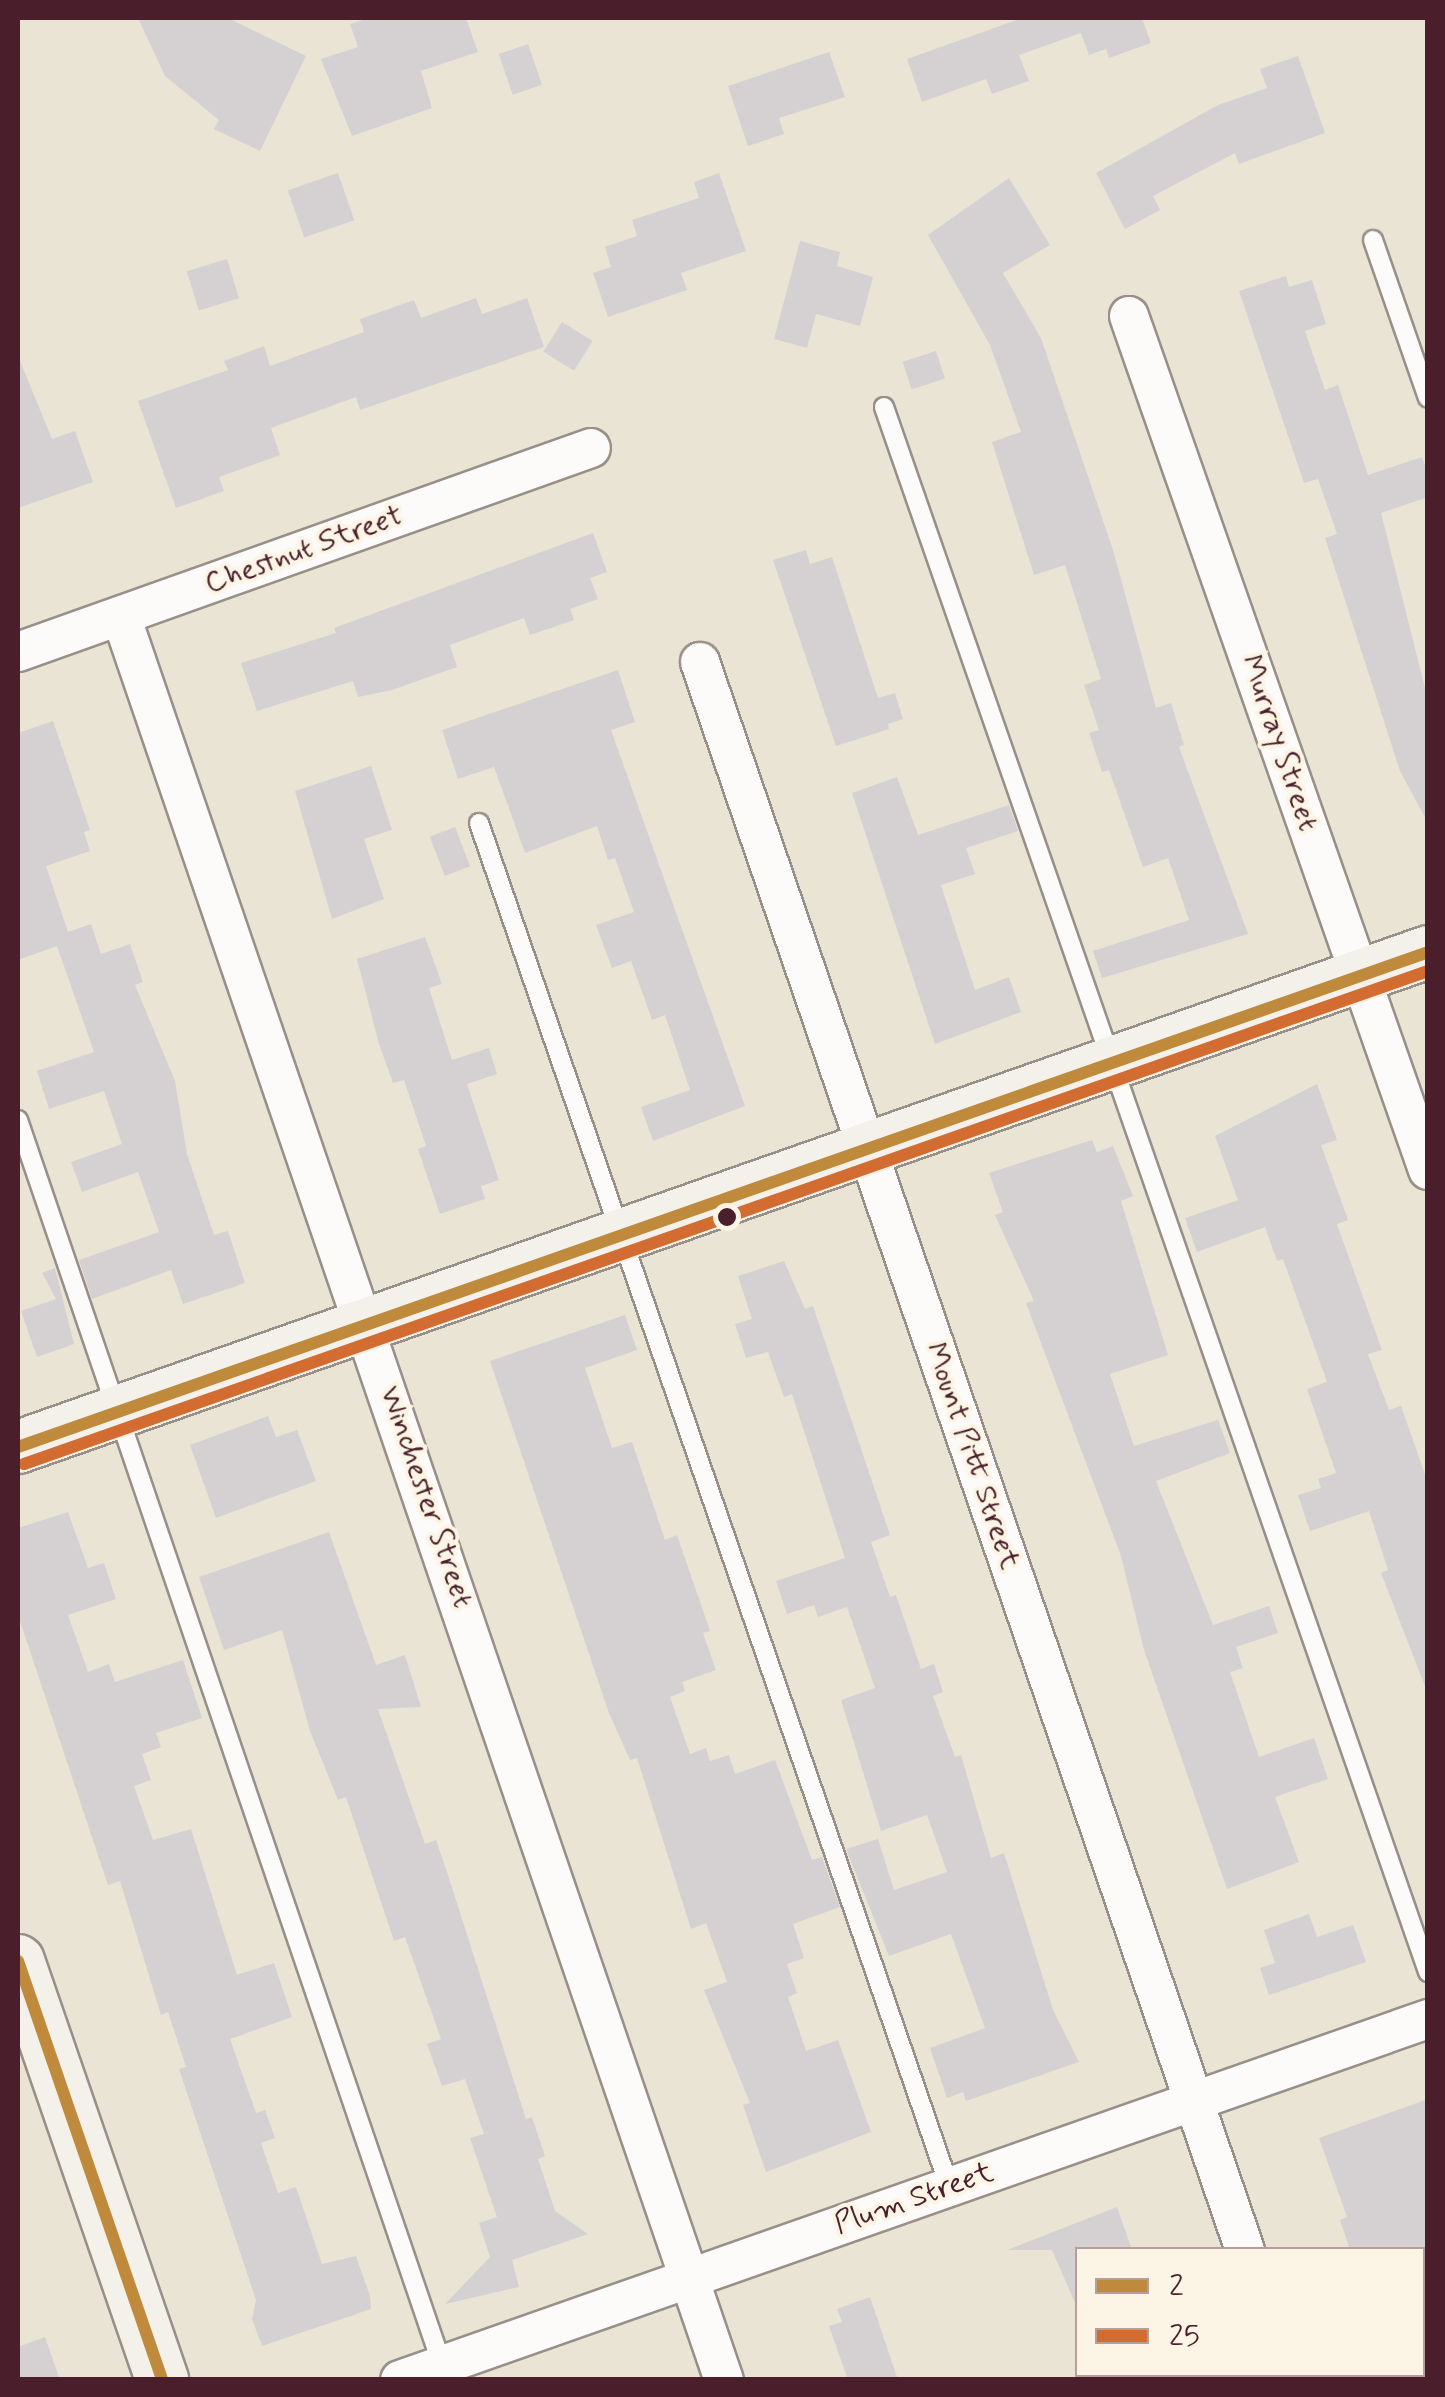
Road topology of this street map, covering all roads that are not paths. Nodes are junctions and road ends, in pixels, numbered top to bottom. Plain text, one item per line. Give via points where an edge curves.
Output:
1 (1373, 240) dead end
2 (1129, 316) dead end
3 (1428, 398) edge
4 (884, 407) dead end
5 (591, 448) dead end
6 (122, 616) junction
7 (18, 652) edge
8 (700, 662) dead end
9 (479, 823) dead end
10 (1428, 952) edge
11 (1360, 975) junction
12 (1112, 1062) junction
13 (18, 1120) edge
14 (864, 1148) junction
15 (1428, 1170) edge
16 (616, 1235) junction
17 (366, 1321) junction
18 (117, 1412) junction
19 (18, 1446) edge
20 (18, 1961) edge
21 (1428, 1972) edge
22 (1428, 2019) edge
23 (1193, 2099) junction
24 (949, 2186) junction
25 (1244, 2247) edge
26 (690, 2278) junction
27 (442, 2365) junction
28 (162, 2380) edge
29 (400, 2380) edge
30 (724, 2380) edge

1 - 3 lane
2 - 11 street, Murray Street
4 - 12 lane
5 - 6 street, Chestnut Street
6 - 7 street, Chestnut Street
6 - 17 street, Winchester Street
8 - 14 street, Mount Pitt Street
9 - 16 lane
10 - 11 main road
11 - 12 main road
11 - 15 street, Murray Street
12 - 14 main road
12 - 21 lane
13 - 18 lane
14 - 16 main road
14 - 23 street, Mount Pitt Street
16 - 17 main road
16 - 24 lane
17 - 18 main road
17 - 26 street, Winchester Street
18 - 19 main road
18 - 27 lane
20 - 28 main road
22 - 23 street, Plum Street
23 - 24 street, Plum Street
23 - 25 street, Mount Pitt Street
24 - 26 street, Plum Street
26 - 27 street, Plum Street
26 - 30 street, Winchester Street
27 - 29 street, Plum Street

